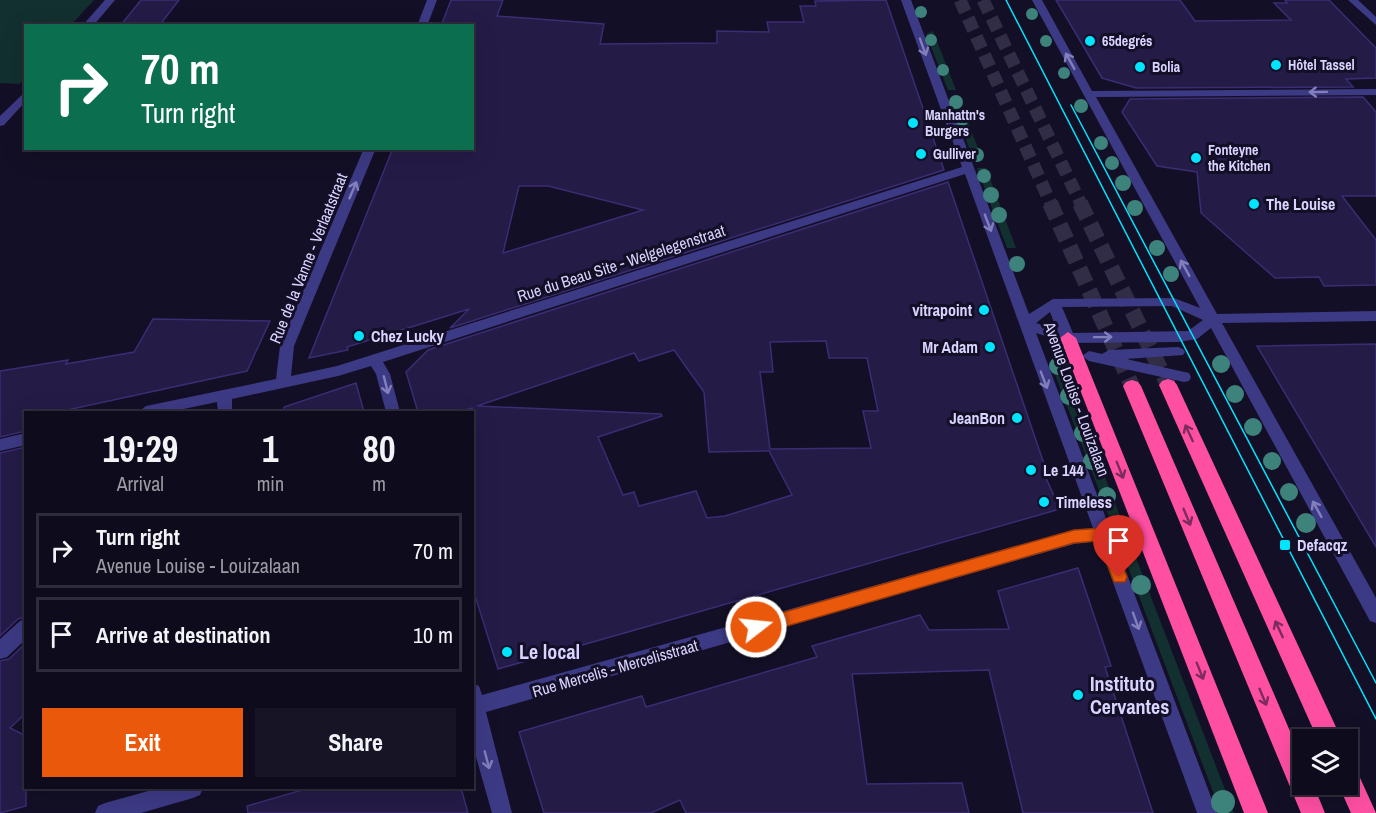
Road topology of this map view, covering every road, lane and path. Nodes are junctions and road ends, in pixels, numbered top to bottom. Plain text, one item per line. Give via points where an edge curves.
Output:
1 (110, 0) edge
2 (432, 0) edge
3 (906, 0) edge
4 (1037, 0) edge
5 (1353, 0) edge
6 (1376, 22) edge
7 (89, 24) edge
8 (423, 24) edge
9 (1376, 92) edge
10 (1089, 94) junction
11 (24, 96) edge
12 (0, 123) edge
13 (369, 150) edge
14 (968, 169) junction
15 (1053, 303) junction
16 (1376, 316) edge
17 (1213, 319) junction
18 (1025, 324) junction
19 (1068, 338) junction
20 (374, 359) junction
21 (283, 382) junction
22 (1181, 383) junction
23 (1132, 386) tunnel mouth
24 (224, 395) junction
25 (151, 411) edge
26 (225, 411) edge
27 (393, 411) edge
28 (24, 439) edge
29 (0, 445) edge
30 (1103, 534) junction
31 (1376, 615) edge
32 (24, 629) edge
33 (0, 651) edge
34 (474, 702) edge
35 (1325, 729) edge
36 (189, 789) edge
37 (1356, 795) edge
38 (105, 813) edge
39 (502, 813) edge
40 (1207, 813) edge
41 (1256, 813) edge
42 (1312, 813) edge
43 (1364, 813) edge

1 - 7 street
2 - 8 street
3 -> 14 street, Avenue Louise - Louizalaan
10 -> 4 street
5 - 6 street
9 -> 10 street
17 -> 10 street
11 - 12 street
21 -> 13 street, Rue de la Vanne - Verlaatstraat via 287,346
14 -> 18 street, Avenue Louise - Louizalaan
14 - 20 street, Rue du Beau Site - Welgelegenstraat
15 - 17 street via 1174,302
15 - 18 street
15 - 19 street
16 - 17 street
19 -> 17 street via 1192,336
31 -> 17 street
18 - 19 street
18 -> 30 street, Avenue Louise - Louizalaan
19 -> 41 highway
20 - 21 street, Rue du Beau Site - Welgelegenstraat
20 -> 27 street via 383,374
21 - 24 street, Rue du Beau Site - Welgelegenstraat
22 - 22 street via 1175,352 1089,356
35 -> 22 highway
23 -> 42 highway
24 - 25 street, Rue du Beau Site - Welgelegenstraat
24 - 26 street
28 - 29 street
30 - 34 street, Rue Mercelis - Mercelisstraat via 1074,537
30 -> 40 street, Avenue Louise - Louizalaan
32 - 33 street
34 -> 39 street
36 - 38 street
37 - 43 highway

